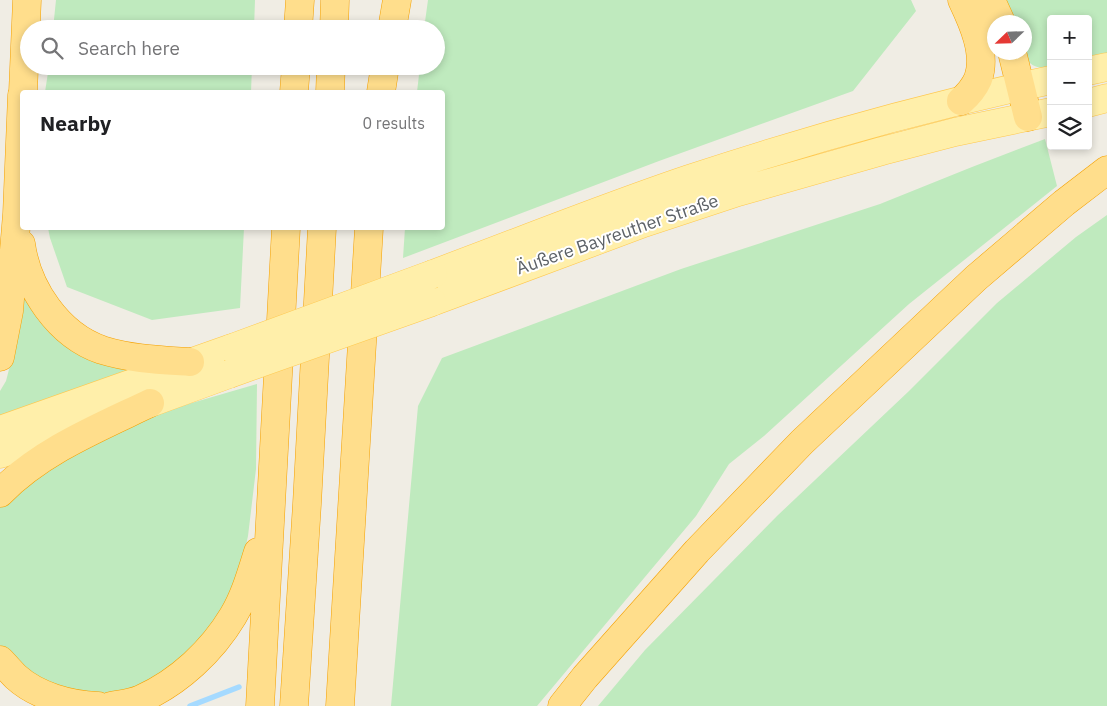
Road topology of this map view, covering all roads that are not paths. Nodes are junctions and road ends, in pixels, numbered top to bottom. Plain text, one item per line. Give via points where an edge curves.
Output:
1 (27, 0) edge
2 (300, 0) edge
3 (335, 0) edge
4 (382, 0) edge
5 (397, 0) edge
6 (962, 0) edge
7 (992, 0) edge
8 (998, 15) edge
9 (26, 20) edge
10 (299, 20) edge
11 (334, 20) edge
12 (381, 20) edge
13 (394, 20) edge
14 (1014, 60) edge
15 (1107, 67) edge
16 (1092, 70) edge
17 (24, 75) edge
18 (295, 75) edge
19 (331, 75) edge
20 (379, 75) edge
21 (383, 75) edge
22 (1047, 81) edge
23 (1021, 86) junction
24 (23, 90) edge
25 (294, 90) edge
26 (330, 90) edge
27 (379, 90) edge
28 (379, 90) edge
29 (1107, 98) edge
30 (961, 102) junction
31 (1092, 102) edge
32 (1039, 114) edge
33 (20, 154) edge
34 (1107, 170) edge
35 (17, 214) junction
36 (286, 230) edge
37 (322, 230) edge
38 (369, 230) edge
39 (0, 357) edge
40 (231, 361) junction
41 (191, 375) junction
42 (150, 403) junction
43 (0, 430) edge
44 (0, 454) edge
45 (0, 493) edge
46 (270, 500) junction
47 (0, 660) edge
48 (98, 706) edge
49 (112, 706) edge
50 (260, 706) edge
51 (294, 706) edge
52 (340, 706) edge
53 (562, 706) edge

1 - 9 highway
2 - 10 highway
3 - 11 highway
4 - 12 highway
5 - 13 highway
6 - 30 highway via 975,30 981,69 977,81
7 - 8 highway
14 - 23 highway
15 - 16 main road
17 - 24 highway
18 - 25 highway
19 - 26 highway
20 - 27 highway
21 - 28 highway
22 - 23 main road
23 - 30 main road
23 - 32 highway
29 - 31 main road
30 - 40 main road, bridge via 793,147 690,179 434,274
32 - 40 main road, Äußere Bayreuther Straße, bridge via 882,150 738,192 432,302
33 - 35 highway
34 - 53 highway via 976,278 802,442 697,551
35 - 39 highway via 9,311
35 - 41 highway via 30,280 57,319 76,336 100,349
36 - 46 highway
37 - 51 highway
38 - 52 highway
40 - 41 main road
41 - 42 main road
41 - 43 main road
42 - 44 main road
42 - 45 highway via 55,451 22,472
46 - 49 highway via 248,586 213,645 164,687 139,700
46 - 50 highway
47 - 48 highway via 18,678 47,696 76,705

